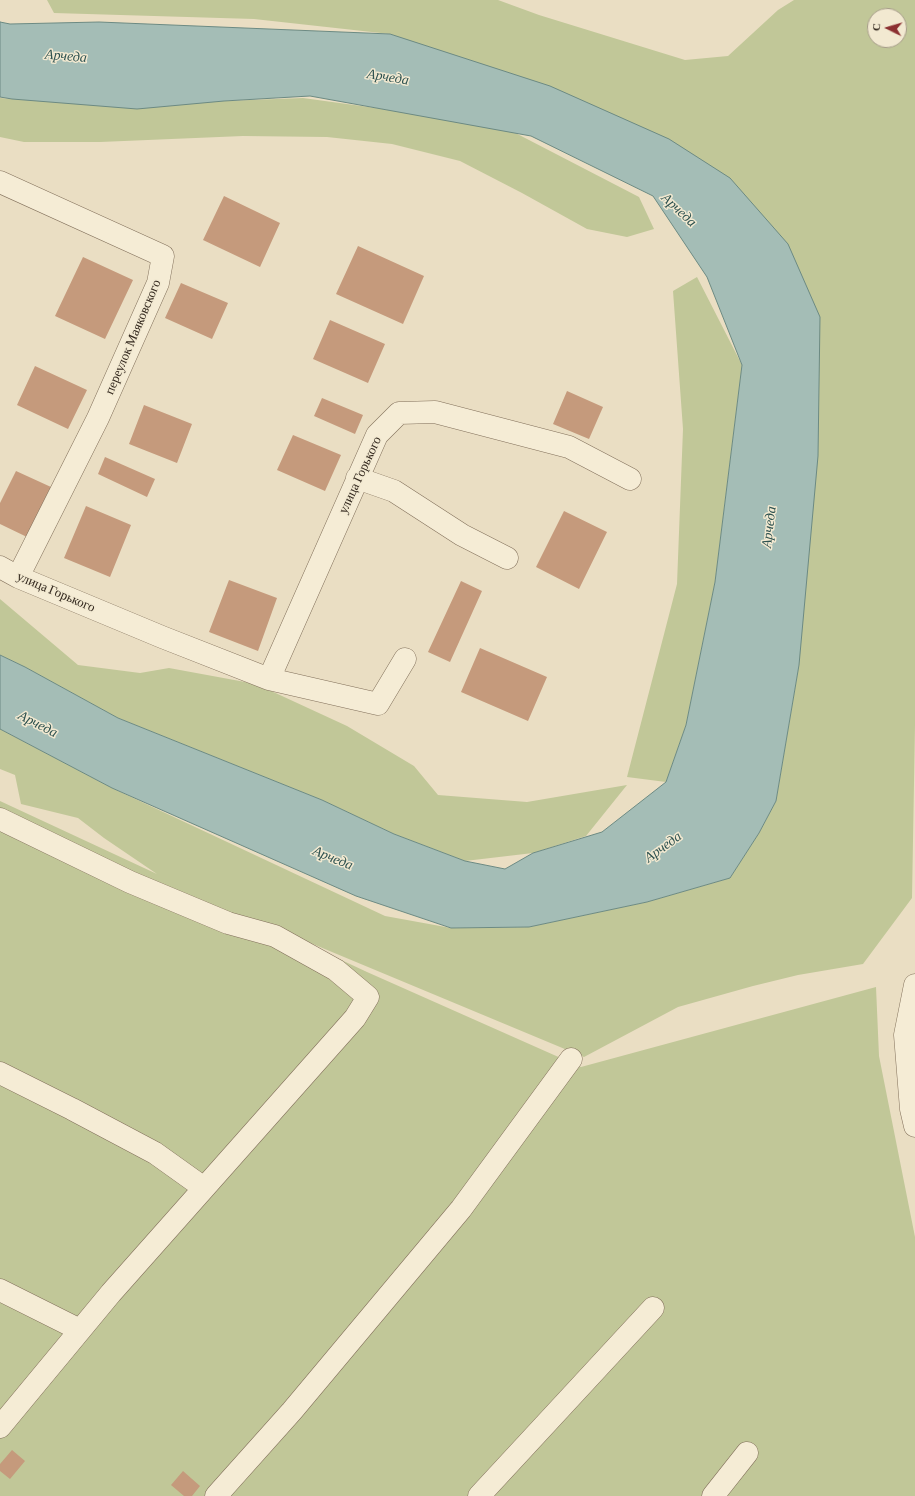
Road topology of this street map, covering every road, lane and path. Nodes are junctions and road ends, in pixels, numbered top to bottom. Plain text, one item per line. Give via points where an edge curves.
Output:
1 (0, 182) edge
2 (357, 478) junction
3 (630, 479) dead end
4 (507, 558) dead end
5 (9, 572) edge
6 (405, 659) dead end
7 (270, 679) junction
8 (0, 820) edge
9 (915, 985) edge
10 (571, 1059) dead end
11 (0, 1072) edge
12 (915, 1126) edge
13 (204, 1188) junction
14 (0, 1290) edge
15 (653, 1308) dead end
16 (80, 1330) junction
17 (0, 1427) edge
18 (747, 1453) dead end
19 (216, 1496) edge
20 (479, 1496) edge
21 (713, 1496) edge

1 - 5 street, переулок Маяковского via 163,256 158,283 98,418
2 - 3 street, улица Горького via 377,435 399,413 435,412 569,447
2 - 4 street via 394,491 462,536
2 - 7 street, улица Горького
5 - 7 street, улица Горького via 162,637
6 - 7 street, улица Горького via 378,704
8 - 13 street via 130,882 221,920 274,936 336,970 368,997 355,1018
9 - 12 street via 905,1035 911,1108
10 - 19 street via 461,1209 292,1411
11 - 13 street via 155,1153
13 - 16 street
14 - 16 street
15 - 20 street
16 - 17 street
18 - 21 street

